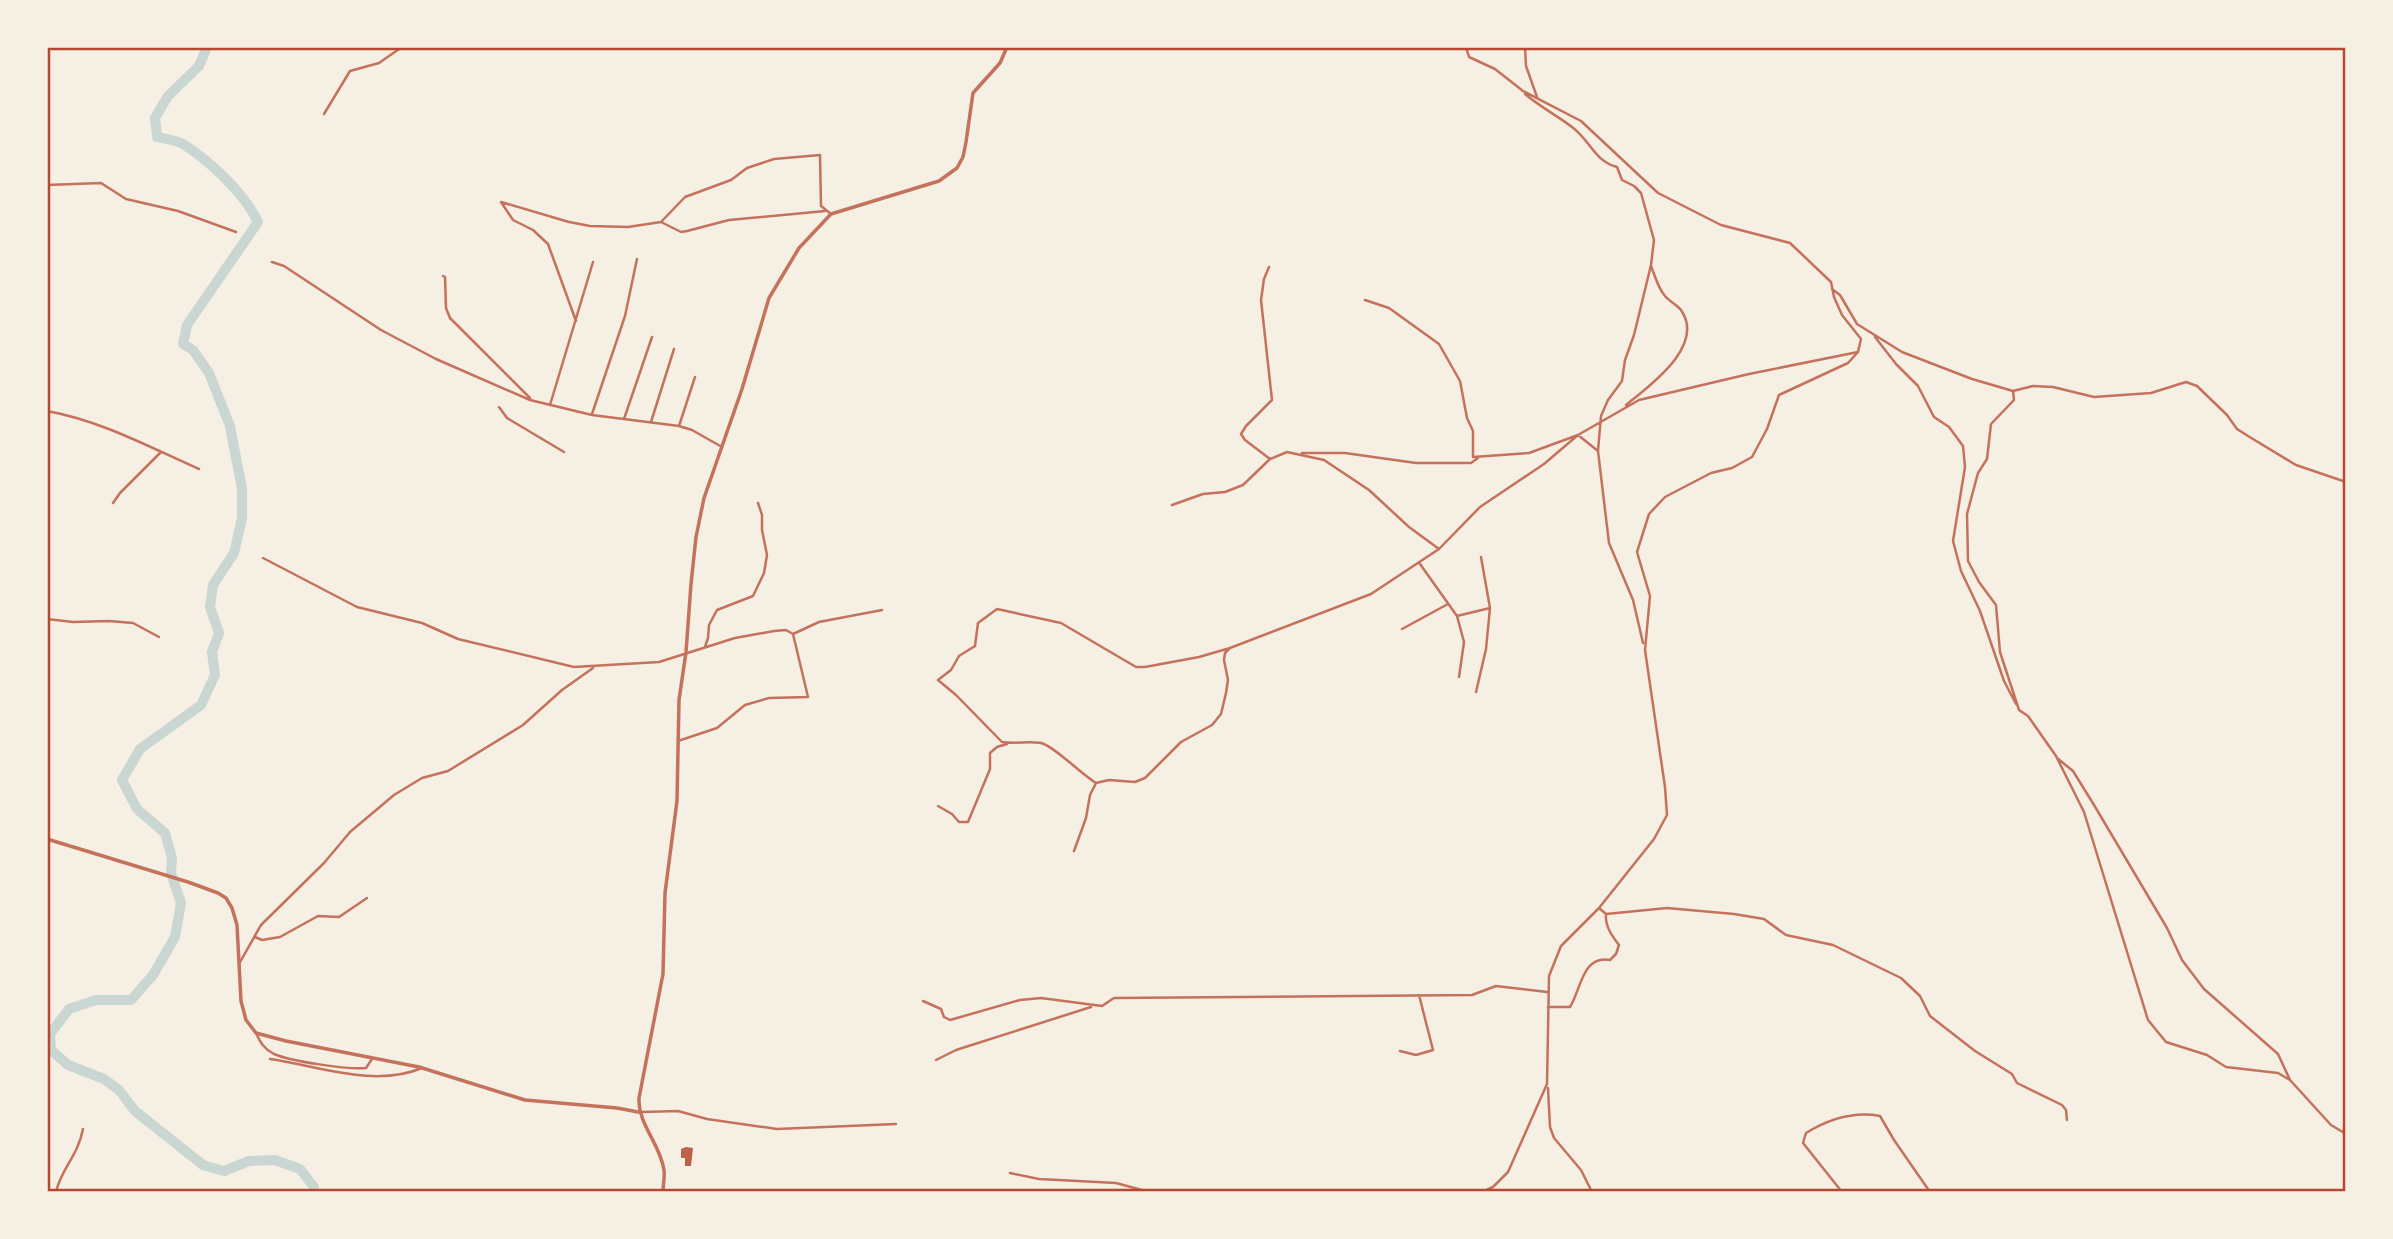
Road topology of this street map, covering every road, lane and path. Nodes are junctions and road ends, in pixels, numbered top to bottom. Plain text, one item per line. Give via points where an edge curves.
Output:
1 (402, 47) edge
2 (1007, 47) edge
3 (1465, 47) edge
4 (1525, 47) edge
5 (1523, 91) junction
6 (1537, 97) junction
7 (324, 114) dead end
8 (47, 185) edge
9 (829, 213) junction
10 (661, 222) junction
11 (236, 232) dead end
12 (637, 259) dead end
13 (272, 262) dead end
14 (593, 262) dead end
15 (1651, 265) junction
16 (1269, 267) dead end
17 (443, 276) dead end
18 (1832, 289) junction
19 (1365, 300) dead end
20 (576, 321) junction
21 (1874, 334) junction
22 (652, 337) dead end
23 (674, 349) dead end
24 (1858, 352) junction
25 (695, 377) dead end
26 (2013, 391) junction
27 (533, 400) junction
28 (550, 405) junction
29 (499, 407) dead end
30 (47, 411) edge
31 (1618, 412) junction
32 (592, 415) junction
33 (624, 419) junction
34 (651, 422) junction
35 (1600, 422) junction
36 (679, 426) junction
37 (1578, 435) junction
38 (722, 447) junction
39 (161, 452) junction
40 (564, 452) dead end
41 (1598, 452) junction
42 (1294, 453) junction
43 (1478, 458) junction
44 (1270, 459) junction
45 (199, 469) dead end
46 (2346, 482) edge
47 (113, 503) dead end
48 (758, 503) dead end
49 (1172, 505) dead end
50 (1439, 549) junction
51 (1480, 556) dead end
52 (263, 558) dead end
53 (1420, 564) junction
54 (1448, 604) junction
55 (1490, 608) junction
56 (882, 610) dead end
57 (1457, 615) junction
58 (47, 619) edge
59 (1402, 629) dead end
60 (793, 634) junction
61 (159, 637) dead end
62 (705, 647) junction
63 (1230, 648) junction
64 (1644, 650) junction
65 (686, 652) junction
66 (595, 667) junction
67 (1459, 677) dead end
68 (1476, 692) dead end
69 (2019, 710) junction
70 (678, 741) junction
71 (1010, 743) junction
72 (2056, 757) junction
73 (1096, 783) junction
74 (938, 806) dead end
75 (47, 839) edge
76 (1074, 851) dead end
77 (367, 898) dead end
78 (1599, 908) junction
79 (1606, 914) junction
80 (255, 937) junction
81 (239, 964) junction
82 (1548, 992) junction
83 (1419, 995) junction
84 (923, 1001) dead end
85 (1094, 1006) junction
86 (1548, 1006) junction
87 (256, 1033) junction
88 (1400, 1051) dead end
89 (372, 1058) junction
90 (270, 1059) dead end
91 (936, 1060) dead end
92 (422, 1068) junction
93 (2290, 1080) junction
94 (1547, 1084) junction
95 (638, 1112) junction
96 (2067, 1120) dead end
97 (896, 1124) dead end
98 (83, 1129) dead end
99 (2346, 1135) edge
100 (1010, 1173) dead end
101 (56, 1192) edge
102 (663, 1192) edge
103 (1149, 1192) edge
104 (1482, 1192) edge
105 (1592, 1192) edge
106 (1842, 1192) edge
107 (1930, 1192) edge

1 - 7 street via 379,63 350,71
2 - 9 street via 1000,63 973,93 963,157 957,168 939,181
3 - 5 street via 1469,57 1495,69
4 - 6 street
5 - 6 street
5 - 15 street via 1573,127 1603,163 1617,166 1622,180 1641,194 1654,240
6 - 18 street via 1581,121 1658,193 1721,225 1790,243
8 - 11 street via 101,184 126,199
9 - 10 street via 729,219 681,232
9 - 10 street via 821,206 820,155 774,159 747,168 731,180 685,197
9 - 38 street via 799,248 769,298
10 - 20 street via 628,228 590,226 501,202 513,220 548,244
12 - 32 street via 625,316
13 - 27 street via 436,359
14 - 20 street
15 - 31 street via 1662,293 1684,318 1685,346
15 - 35 street via 1622,381
16 - 44 street via 1261,300 1272,400 1241,434
17 - 27 street via 450,318
18 - 21 street via 1857,324
18 - 24 street via 1842,315 1861,340
19 - 43 street via 1389,308 1439,344 1460,381 1473,430 1473,457
20 - 28 street
21 - 26 street via 1902,352
21 - 69 street via 1919,386 1934,417 1949,427 1963,446 1965,467 1953,541
22 - 33 street
23 - 34 street
24 - 31 street via 1639,400
24 - 64 street via 1848,363 1779,395 1752,457 1665,497 1649,514 1637,552 1650,596
25 - 36 street
26 - 46 street via 2053,387 2094,397 2151,393 2186,382 2197,386 2248,436 2296,464
26 - 69 street via 2014,400 1991,424 1987,459 1978,473 1966,531 1968,561 1996,605 2000,652
27 - 28 street
28 - 32 street
29 - 40 street via 507,418
30 - 39 street via 116,430
31 - 35 street
32 - 33 street
33 - 34 street
34 - 36 street
35 - 37 street
35 - 41 street
36 - 38 street
37 - 41 street
37 - 43 street via 1529,453
37 - 50 street via 1480,508
38 - 65 street via 696,537
39 - 45 street
39 - 47 street
41 - 64 street via 1607,535 1633,600
42 - 43 street via 1345,453 1416,463 1471,463
42 - 44 street
42 - 50 street via 1324,460 1369,490
44 - 49 street via 1243,485
48 - 62 street via 767,555 765,573 753,596 712,615
50 - 53 street
51 - 55 street
52 - 66 street via 357,607 422,623 458,639 574,667
53 - 54 street
53 - 63 street via 1371,594
54 - 57 street
54 - 59 street
55 - 57 street
55 - 68 street
56 - 60 street via 820,622
57 - 67 street via 1464,642
58 - 61 street via 133,623
60 - 62 street via 774,631
60 - 70 street via 808,697 769,698 746,705 717,728
62 - 65 street
63 - 71 street via 1136,667 1061,623 996,609 978,623 975,646 938,680 1002,742
63 - 73 street via 1224,660 1226,693 1212,725 1181,741 1145,778
64 - 78 street via 1667,815 1654,839
65 - 66 street via 659,662
65 - 70 street
66 - 80 street via 523,725 449,771 422,778 394,795 350,832 261,925
69 - 72 street
70 - 95 street via 663,974
71 - 73 street via 1050,746
71 - 74 street via 990,753 990,769 968,822 959,822
72 - 93 street via 2073,771 2182,960 2204,989 2278,1054
72 - 93 street via 2084,812 2153,1028 2166,1042 2207,1055 2226,1067 2278,1073
73 - 76 street
75 - 81 street via 226,898 237,925
77 - 80 street via 339,917 318,916 280,937
78 - 79 street
78 - 82 street via 1561,946
79 - 86 street via 1611,935 1619,945 1616,954 1587,967 1570,1007
79 - 96 street via 1667,908 1734,914 1764,919 1786,935 1833,945 1900,978 1920,996 1930,1016 2012,1074 2017,1083 2062,1105
80 - 81 street
81 - 87 street via 241,1001 246,1020
82 - 83 street via 1496,986 1472,995
82 - 86 street
83 - 85 street via 1114,998
83 - 88 street via 1433,1050 1416,1055
84 - 85 street via 941,1009 950,1020 1020,1000
85 - 91 street
86 - 94 street
87 - 89 street
87 - 89 street via 261,1044 286,1058 350,1069 366,1068
89 - 92 street
90 - 92 street via 363,1076
92 - 95 street via 525,1100
93 - 99 street via 2330,1125
94 - 104 street via 1508,1172
94 - 105 street via 1554,1138 1581,1170
95 - 97 street via 678,1111 777,1129
95 - 102 street via 664,1170
98 - 101 street
100 - 103 street via 1116,1183
106 - 107 street via 1803,1143 1806,1133 1825,1122 1865,1113 1880,1116

